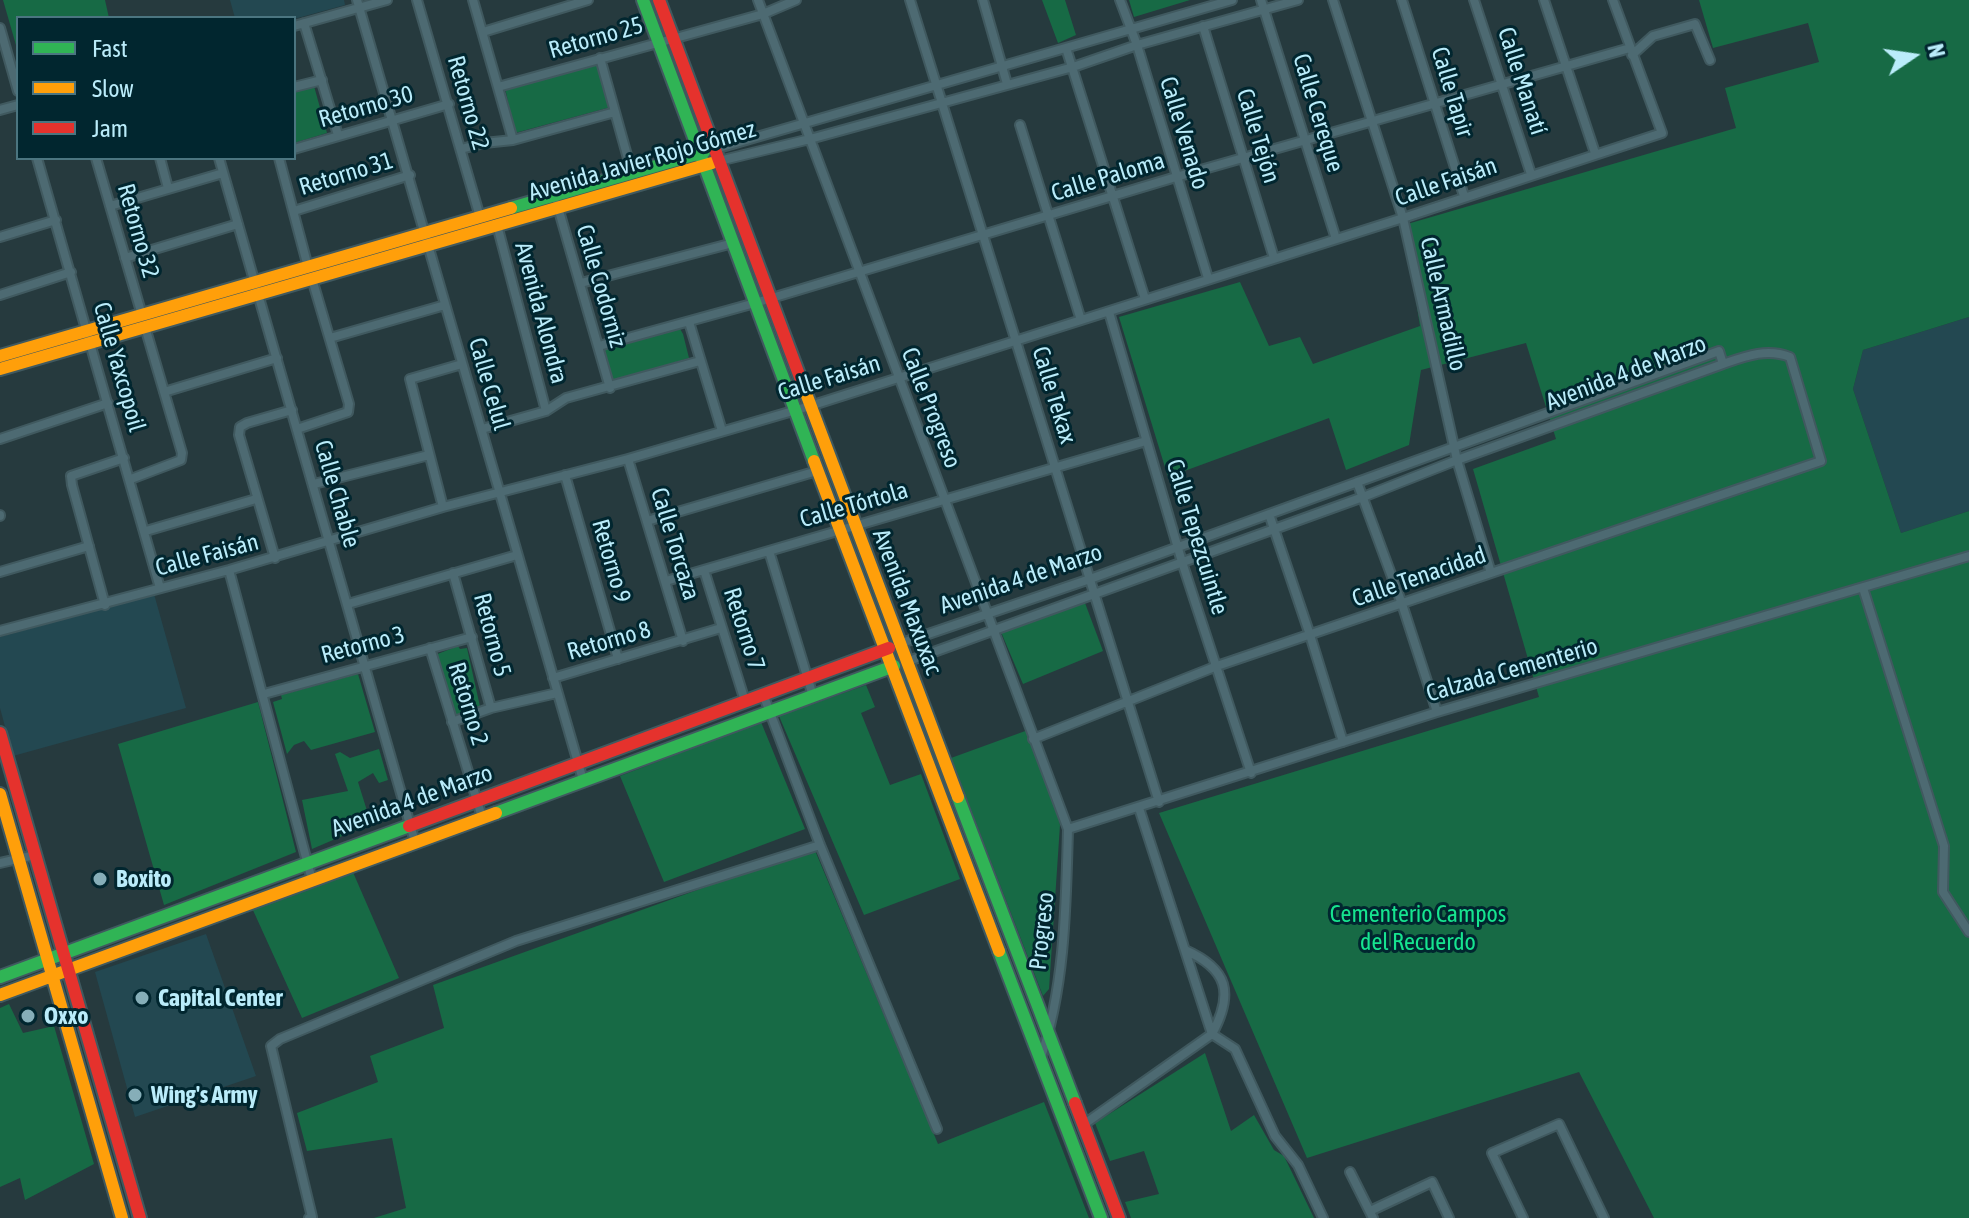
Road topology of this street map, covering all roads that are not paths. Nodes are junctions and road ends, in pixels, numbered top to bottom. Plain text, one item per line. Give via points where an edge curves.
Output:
1 (387, 0) edge
2 (417, 0) edge
3 (473, 0) edge
4 (588, 0) edge
5 (643, 0) edge
6 (659, 0) edge
7 (758, 0) edge
8 (796, 0) edge
9 (910, 0) edge
10 (983, 0) edge
11 (1120, 0) edge
12 (1232, 0) edge
13 (1298, 0) edge
14 (1333, 0) edge
15 (1402, 0) edge
16 (1474, 0) edge
17 (1544, 0) edge
18 (1613, 0) edge
19 (358, 4) edge
20 (1263, 5) edge
21 (763, 14) junction
22 (299, 24) edge
23 (1203, 26) junction
24 (0, 28) edge
25 (1130, 30) junction
26 (483, 32) junction
27 (673, 38) junction
28 (658, 41) junction
29 (1137, 45) junction
30 (1066, 48) junction
31 (1631, 52) junction
32 (600, 58) junction
33 (1710, 60) dead end
34 (1003, 67) junction
35 (1073, 67) junction
36 (1566, 67) junction
37 (322, 80) junction
38 (16, 84) edge
39 (1007, 84) junction
40 (936, 85) junction
41 (1502, 85) junction
42 (296, 86) edge
43 (498, 87) junction
44 (942, 102) junction
45 (1435, 103) junction
46 (449, 104) junction
47 (698, 104) junction
48 (684, 110) junction
49 (615, 112) junction
50 (393, 119) junction
51 (1373, 120) junction
52 (805, 124) junction
53 (1020, 125) dead end
54 (338, 135) junction
55 (810, 139) junction
56 (513, 140) junction
57 (1307, 140) junction
58 (296, 148) edge
59 (461, 149) junction
60 (1595, 153) junction
61 (717, 155) junction
62 (1243, 158) junction
63 (702, 159) junction
64 (40, 160) edge
65 (97, 160) edge
66 (161, 160) edge
67 (220, 160) edge
68 (280, 160) edge
69 (223, 173) junction
70 (632, 173) junction
71 (1531, 174) junction
72 (410, 175) junction
73 (1176, 177) junction
74 (168, 188) junction
75 (1464, 196) junction
76 (733, 197) junction
77 (1112, 197) junction
78 (556, 202) junction
79 (718, 204) junction
80 (110, 206) junction
81 (294, 211) junction
82 (1050, 215) junction
83 (480, 217) junction
84 (1403, 218) junction
85 (56, 220) junction
86 (238, 224) junction
87 (497, 225) junction
88 (983, 234) junction
89 (0, 237) edge
90 (427, 239) junction
91 (1336, 239) junction
92 (733, 243) junction
93 (125, 258) junction
94 (1274, 258) junction
95 (857, 271) junction
96 (71, 272) junction
97 (310, 273) junction
98 (1208, 278) junction
99 (581, 283) junction
100 (257, 288) junction
101 (0, 295) edge
102 (770, 297) junction
103 (1145, 299) junction
104 (755, 303) junction
105 (445, 305) junction
106 (1109, 312) junction
107 (1081, 320) junction
108 (143, 321) junction
109 (689, 322) junction
110 (90, 336) junction
111 (330, 338) junction
112 (1017, 341) junction
113 (599, 346) junction
114 (0, 356) edge
115 (277, 358) junction
116 (700, 361) junction
117 (462, 364) junction
118 (1723, 364) junction
119 (0, 369) edge
120 (1660, 372) junction
121 (897, 377) junction
122 (1666, 385) junction
123 (610, 388) junction
124 (164, 392) junction
125 (1602, 393) junction
126 (108, 403) junction
127 (810, 406) junction
128 (1607, 406) junction
129 (292, 410) junction
130 (794, 410) junction
131 (546, 411) junction
132 (1537, 415) junction
133 (297, 429) junction
134 (482, 429) junction
135 (1544, 429) junction
136 (722, 431) junction
137 (0, 439) edge
138 (1146, 441) junction
139 (1454, 445) junction
140 (429, 455) junction
141 (124, 458) junction
142 (628, 459) junction
143 (1457, 460) junction
144 (1055, 468) junction
145 (817, 471) junction
146 (565, 475) junction
147 (131, 479) junction
148 (1357, 482) junction
149 (314, 484) junction
150 (500, 493) junction
151 (1363, 497) junction
152 (256, 499) junction
153 (945, 501) junction
154 (443, 507) junction
155 (1269, 514) junction
156 (647, 521) junction
157 (854, 524) junction
158 (838, 529) junction
159 (1275, 529) junction
160 (146, 531) junction
161 (330, 540) junction
162 (89, 546) junction
163 (1178, 546) junction
164 (769, 551) junction
165 (517, 555) junction
166 (1969, 556) edge
167 (275, 558) junction
168 (1182, 562) junction
169 (229, 570) junction
170 (704, 570) junction
171 (0, 572) edge
172 (453, 573) junction
173 (1491, 573) junction
174 (1090, 579) junction
175 (666, 581) junction
176 (160, 588) junction
177 (1863, 588) junction
178 (1095, 595) junction
179 (348, 604) junction
180 (1402, 604) junction
181 (105, 605) junction
182 (986, 614) junction
183 (721, 628) junction
184 (0, 631) edge
185 (992, 631) junction
186 (1310, 635) junction
187 (472, 637) junction
188 (683, 641) junction
189 (899, 644) junction
190 (430, 648) junction
191 (883, 650) junction
192 (618, 659) junction
193 (906, 662) junction
194 (364, 665) junction
195 (1217, 666) junction
196 (890, 667) junction
197 (553, 678) junction
198 (808, 678) junction
199 (557, 693) junction
200 (264, 694) junction
201 (763, 694) junction
202 (813, 696) junction
203 (745, 701) junction
204 (1129, 701) junction
205 (491, 708) junction
206 (768, 712) junction
207 (1437, 712) junction
208 (452, 722) junction
209 (0, 733) edge
210 (1033, 739) junction
211 (1343, 742) junction
212 (577, 763) junction
213 (1251, 773) junction
214 (583, 780) junction
215 (0, 794) edge
216 (476, 801) junction
217 (1159, 802) junction
218 (1139, 808) junction
219 (482, 817) junction
220 (411, 825) junction
221 (1068, 829) junction
222 (415, 842) junction
223 (820, 845) junction
224 (35, 855) junction
225 (19, 858) junction
226 (0, 863) edge
227 (307, 863) junction
228 (312, 880) junction
229 (1969, 932) edge
230 (1185, 950) junction
231 (64, 954) junction
232 (48, 960) junction
233 (68, 970) junction
234 (52, 976) junction
235 (0, 977) edge
236 (0, 995) edge
237 (1212, 1034) junction
238 (1049, 1035) junction
239 (1040, 1060) junction
240 (1083, 1125) junction
241 (937, 1129) dead end
242 (1350, 1172) dead end
243 (1371, 1214) edge
244 (122, 1218) edge
245 (140, 1218) edge
246 (309, 1218) edge
247 (1101, 1218) edge
248 (1119, 1218) edge
249 (1323, 1218) edge
250 (1449, 1218) edge
251 (1523, 1218) edge
252 (1604, 1218) edge

1 - 19 street
2 - 46 street, Retorno 22
3 - 26 street
4 - 26 street
5 - 28 main road, Avenida Maxuxac
6 - 27 main road, Avenida Maxuxac
7 - 21 street, Calle Progreso
8 - 21 street, Retorno 25
9 - 40 street, Calle Tekax
10 - 34 street
11 - 25 street, Calle Venado
12 - 25 street, Avenida Javier Rojo Gómez
13 - 20 street, Avenida Javier Rojo Gómez
14 - 51 street, Calle Armadillo
15 - 45 street, Calle Tapir
16 - 41 street, Calle Manatí
17 - 36 street
18 - 31 street
19 - 22 street
19 - 50 street, Calle Celul
20 - 23 street, Avenida Javier Rojo Gómez
20 - 57 street, Calle Cereque
21 - 27 street, Retorno 25
21 - 52 street, Calle Progreso
22 - 37 street
23 - 29 street, Avenida Javier Rojo Gómez
23 - 62 street, Calle Tejón
24 - 38 street
25 - 29 street, Calle Venado
25 - 30 street, Avenida Javier Rojo Gómez
26 - 43 street
27 - 28 street, Retorno 25
27 - 47 main road, Avenida Maxuxac
28 - 32 street, Retorno 25
28 - 48 main road, Avenida Maxuxac
29 - 35 street, Avenida Javier Rojo Gómez
29 - 73 street, Calle Venado
30 - 34 street, Avenida Javier Rojo Gómez
30 - 35 street
31 - 33 street, Calle Paloma via 1653,36 1695,24
31 - 36 street, Calle Paloma
31 - 60 street, Calle Faisán via 1662,133
32 - 43 street, Retorno 25
32 - 49 street
34 - 39 street
34 - 40 street, Avenida Javier Rojo Gómez
35 - 39 street, Avenida Javier Rojo Gómez
35 - 77 street
36 - 41 street, Calle Paloma
36 - 60 street
37 - 42 street
37 - 54 street
39 - 44 street, Avenida Javier Rojo Gómez
40 - 44 street, Calle Tekax
40 - 52 street, Avenida Javier Rojo Gómez
41 - 45 street, Calle Paloma
41 - 71 street, Calle Manatí
43 - 56 street
44 - 55 street, Avenida Javier Rojo Gómez
44 - 88 street, Calle Tekax
45 - 51 street, Calle Paloma
45 - 75 street, Calle Tapir
46 - 50 street, Retorno 30
46 - 59 street, Retorno 22
47 - 48 main road
47 - 61 main road, Avenida Maxuxac
48 - 63 main road, Avenida Maxuxac
49 - 56 street
49 - 70 street
50 - 54 street, Retorno 30
50 - 72 street, Calle Celul
51 - 57 street, Calle Paloma
51 - 84 street, Calle Armadillo
52 - 55 street, Calle Progreso
52 - 61 street, Avenida Javier Rojo Gómez
53 - 82 street
54 - 58 street, Retorno 30
55 - 61 street, Avenida Javier Rojo Gómez
55 - 95 street, Calle Progreso
56 - 59 street
57 - 62 street, Calle Paloma
57 - 91 street, Calle Cereque
59 - 83 street, Retorno 22
60 - 71 street, Calle Faisán
61 - 63 main road, Avenida Javier Rojo Gómez
61 - 76 main road, Avenida Maxuxac
62 - 73 street, Calle Paloma
62 - 94 street, Calle Tejón
63 - 70 main road, Avenida Javier Rojo Gómez
63 - 78 main road, Avenida Javier Rojo Gómez
63 - 79 main road, Avenida Maxuxac
64 - 85 street, Calle Yaxcopoil
65 - 80 street, Retorno 32
66 - 74 street
67 - 69 street, Calle Chable
68 - 81 street
69 - 74 street
69 - 86 street, Calle Chable
70 - 78 main road, Avenida Javier Rojo Gómez
71 - 75 street, Calle Faisán
72 - 81 street, Retorno 31
72 - 90 street, Calle Celul
73 - 77 street, Calle Paloma
73 - 98 street, Calle Venado
74 - 80 street
75 - 84 street, Calle Faisán
76 - 79 main road
76 - 102 main road, Avenida Maxuxac
77 - 82 street, Calle Paloma
77 - 103 street
78 - 83 main road, Avenida Javier Rojo Gómez
78 - 87 main road, Avenida Javier Rojo Gómez
78 - 99 street, Calle Codorniz
79 - 92 main road, Avenida Maxuxac
80 - 93 street, Retorno 32
81 - 97 street
82 - 88 street, Calle Paloma
82 - 107 street
83 - 90 main road, Avenida Javier Rojo Gómez
84 - 91 street, Calle Faisán
84 - 139 street, Calle Armadillo
85 - 89 street
85 - 96 street, Calle Yaxcopoil
86 - 93 street
86 - 100 street, Calle Chable
87 - 90 main road, Avenida Javier Rojo Gómez
87 - 131 street, Avenida Alondra
88 - 95 street, Calle Paloma
88 - 112 street, Calle Tekax
90 - 97 main road, Avenida Javier Rojo Gómez
90 - 105 street, Calle Celul
91 - 94 street, Calle Faisán
92 - 99 street
92 - 104 main road, Avenida Maxuxac
93 - 108 street, Retorno 32
94 - 98 street, Calle Faisán
95 - 102 street, Calle Paloma
95 - 121 street, Calle Progreso
96 - 101 street
96 - 110 street, Calle Yaxcopoil
97 - 100 main road, Avenida Javier Rojo Gómez
97 - 111 street
98 - 103 street, Calle Faisán
99 - 113 street, Calle Codorniz
100 - 108 main road, Avenida Javier Rojo Gómez
100 - 115 street, Calle Chable
102 - 104 street, Calle Paloma
102 - 127 main road, Avenida Maxuxac
103 - 106 street, Calle Faisán
104 - 109 street, Calle Paloma
104 - 130 main road, Avenida Maxuxac
105 - 111 street
105 - 117 street, Calle Celul
106 - 107 street, Calle Faisán
106 - 138 street, Calle Tepezcuintle
107 - 112 street, Calle Faisán
108 - 110 main road, Avenida Javier Rojo Gómez
108 - 124 street, Retorno 32
109 - 113 street, Calle Paloma
109 - 116 street
110 - 114 main road, Avenida Javier Rojo Gómez
110 - 119 main road, Avenida Javier Rojo Gómez
110 - 126 street, Calle Yaxcopoil
111 - 133 street via 348,412
112 - 121 street, Calle Faisán
112 - 144 street, Calle Tekax
113 - 123 street, Calle Codorniz
115 - 124 street
115 - 129 street, Calle Chable
116 - 123 street
116 - 136 street
117 - 134 street, Calle Celul
117 - 140 street via 410,379
118 - 120 street, Avenida 4 de Marzo via 1719,351
118 - 122 street, Avenida 4 de Marzo
118 - 173 street, Calle Tenacidad via 1775,351 1790,357 1821,461
120 - 122 street
120 - 125 street, Avenida 4 de Marzo
121 - 127 street, Calle Faisán
121 - 153 street, Calle Progreso
122 - 128 street, Avenida 4 de Marzo
123 - 131 street via 566,398
124 - 147 street, Retorno 32 via 181,460
125 - 128 street
125 - 132 street, Avenida 4 de Marzo
126 - 137 street
126 - 141 street, Calle Yaxcopoil
127 - 130 street, Calle Faisán
127 - 157 main road, Avenida Maxuxac
128 - 135 street, Avenida 4 de Marzo
129 - 133 street, Calle Chable
129 - 152 street via 240,427
130 - 136 street, Calle Faisán
130 - 145 main road, Avenida Maxuxac
131 - 134 street
132 - 135 street
132 - 139 street, Avenida 4 de Marzo
133 - 149 street, Calle Chable
134 - 150 street, Calle Celul
135 - 143 street, Avenida 4 de Marzo
136 - 142 street, Calle Faisán
138 - 144 street, Calle Tórtola
138 - 163 street, Calle Tepezcuintle
139 - 143 street, Calle Armadillo
139 - 148 street, Avenida 4 de Marzo
140 - 149 street
140 - 154 street
141 - 147 street, Calle Yaxcopoil
141 - 162 street via 71,476
142 - 146 street, Calle Faisán
142 - 156 street, Calle Torcaza
143 - 151 street, Avenida 4 de Marzo
143 - 173 street, Calle Armadillo
144 - 153 street, Calle Tórtola
144 - 174 street, Calle Tekax
145 - 156 street
145 - 158 main road, Avenida Maxuxac
146 - 150 street, Calle Faisán
146 - 192 street, Retorno 9
147 - 160 street, Calle Yaxcopoil
148 - 151 street
148 - 155 street, Avenida 4 de Marzo
149 - 161 street, Calle Chable
150 - 154 street, Calle Faisán
150 - 165 street, Calle Celul
151 - 159 street, Avenida 4 de Marzo
151 - 180 street
152 - 160 street
152 - 167 street
153 - 157 street, Calle Tórtola
153 - 182 street, Calle Progreso
154 - 161 street, Calle Faisán
155 - 159 street
155 - 163 street, Avenida 4 de Marzo
156 - 175 street, Calle Torcaza
157 - 158 street, Calle Tórtola
157 - 189 main road, Avenida Maxuxac
158 - 164 street, Calle Tórtola
158 - 191 main road, Avenida Maxuxac
159 - 168 street, Avenida 4 de Marzo
159 - 186 street
160 - 176 street, Calle Yaxcopoil
161 - 167 street, Calle Faisán
161 - 179 street, Calle Chable
162 - 171 street
162 - 181 street
163 - 168 street, Calle Tepezcuintle
163 - 174 street, Avenida 4 de Marzo
164 - 170 street, Calle Tórtola
164 - 198 street
165 - 172 street
165 - 197 street, Calle Celul
166 - 177 street, Calzada Cementerio
167 - 169 street, Calle Faisán
168 - 178 street, Avenida 4 de Marzo
168 - 195 street, Calle Tepezcuintle
169 - 176 street, Calle Faisán
169 - 200 street
170 - 175 street, Calle Tórtola
170 - 183 street, Retorno 7
172 - 179 street
172 - 187 street, Retorno 5
173 - 180 street, Calle Tenacidad
174 - 178 street, Calle Tekax
174 - 182 street, Avenida 4 de Marzo
175 - 188 street, Calle Torcaza
176 - 181 street, Calle Faisán
177 - 207 street, Calzada Cementerio
177 - 229 street via 1944,846 1943,892
178 - 185 street, Avenida 4 de Marzo
178 - 204 street, Calle Tekax
179 - 194 street, Calle Chable
180 - 186 street, Calle Tenacidad
180 - 207 street
181 - 184 street, Calle Faisán
182 - 185 street, Calle Progreso
182 - 189 street, Avenida 4 de Marzo
183 - 188 street, Retorno 8
183 - 203 street, Retorno 7
185 - 193 street, Avenida 4 de Marzo
185 - 210 street, Calle Progreso
186 - 195 street, Calle Tenacidad
186 - 211 street
187 - 190 street, Retorno 3
187 - 205 street, Retorno 5
188 - 192 street, Retorno 8
189 - 191 main road, Avenida 4 de Marzo
189 - 193 main road, Avenida Maxuxac
190 - 194 street, Retorno 3
190 - 208 street, Retorno 2
191 - 196 main road, Avenida Maxuxac
191 - 198 main road, Avenida 4 de Marzo
192 - 197 street, Retorno 8
193 - 196 main road, Avenida 4 de Marzo
193 - 238 main road, Avenida Maxuxac
194 - 200 street, Retorno 3
194 - 220 street, Calle Chable
195 - 204 street, Calle Tenacidad
195 - 213 street, Calle Tepezcuintle
196 - 202 main road, Avenida 4 de Marzo
196 - 239 main road, Avenida Maxuxac
197 - 199 street, Calle Celul
198 - 201 main road, Avenida 4 de Marzo
198 - 202 street
199 - 205 street
199 - 212 street, Calle Celul
200 - 227 street
201 - 203 main road, Avenida 4 de Marzo
201 - 206 street
202 - 206 main road, Avenida 4 de Marzo
203 - 212 main road, Avenida 4 de Marzo
204 - 210 street, Calle Tenacidad
204 - 217 street, Calle Tekax
205 - 208 street
206 - 214 main road, Avenida 4 de Marzo
206 - 223 street
207 - 211 street, Calzada Cementerio
208 - 216 street, Retorno 2
209 - 224 main road
210 - 221 street, Calle Progreso
211 - 213 street, Calzada Cementerio
212 - 214 street, Calle Celul
212 - 216 main road, Avenida 4 de Marzo
213 - 217 street, Calzada Cementerio
214 - 219 main road, Avenida 4 de Marzo
215 - 225 main road
216 - 219 street, Retorno 2
216 - 220 main road, Avenida 4 de Marzo
217 - 218 street, Calzada Cementerio
218 - 221 street, Calzada Cementerio
218 - 230 street
219 - 222 main road, Avenida 4 de Marzo
220 - 222 street, Calle Chable
220 - 227 main road, Avenida 4 de Marzo
221 - 238 street, Progreso via 1066,899
222 - 228 main road, Avenida 4 de Marzo
223 - 241 street
223 - 246 street via 516,941 280,1039 271,1046
224 - 225 street
224 - 231 main road
225 - 226 street
225 - 232 main road
227 - 228 street
227 - 231 main road, Avenida 4 de Marzo
228 - 233 main road, Avenida 4 de Marzo
230 - 237 street
230 - 237 street via 1214,967 1222,982 1225,998
231 - 232 main road, Avenida 4 de Marzo
231 - 233 main road
232 - 234 main road
232 - 235 main road, Avenida 4 de Marzo
233 - 234 main road, Avenida 4 de Marzo
233 - 245 main road
234 - 236 main road, Avenida 4 de Marzo
234 - 244 main road
237 - 240 street
237 - 249 street via 1235,1049 1275,1136 1298,1165
238 - 239 street, Progreso
238 - 240 main road, Avenida Maxuxac
239 - 247 main road, Avenida Maxuxac
240 - 248 main road, Avenida Maxuxac
242 - 243 street
243 - 250 street via 1432,1182
251 - 252 street via 1492,1153 1559,1124

